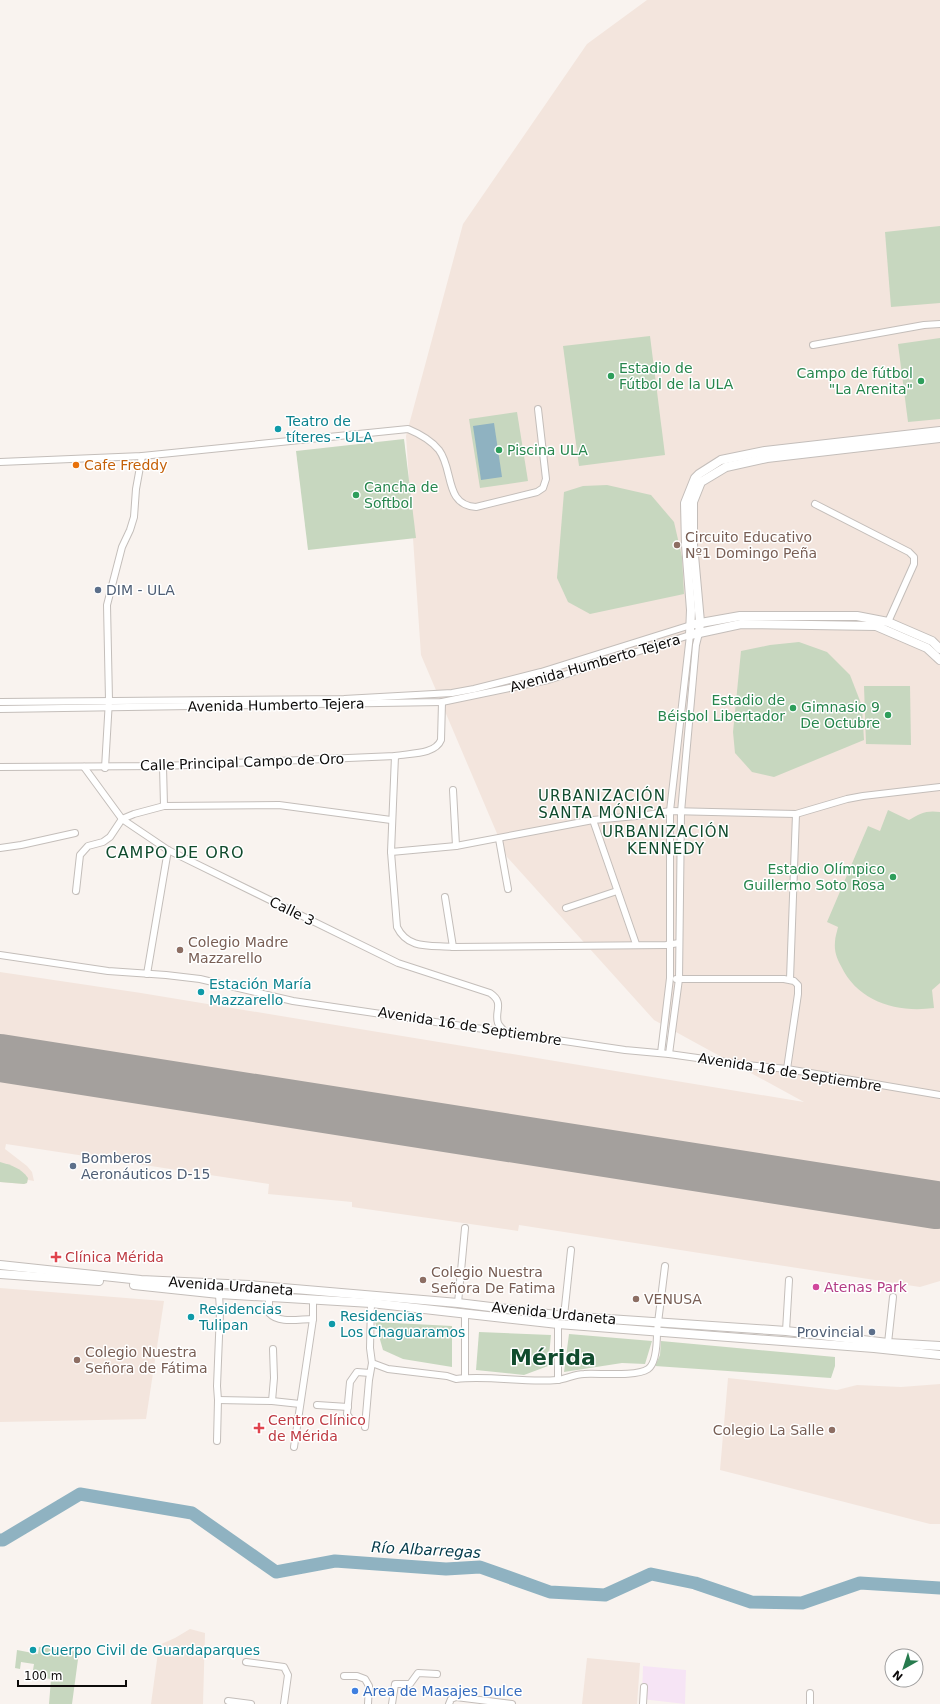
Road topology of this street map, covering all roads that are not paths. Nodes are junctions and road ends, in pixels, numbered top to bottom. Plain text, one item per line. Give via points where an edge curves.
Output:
1 (940, 324) edge
2 (813, 345) dead end
3 (538, 409) dead end
4 (940, 431) edge
5 (940, 438) edge
6 (142, 456) junction
7 (0, 462) edge
8 (815, 504) dead end
9 (700, 622) junction
10 (888, 622) junction
11 (691, 625) junction
12 (699, 633) junction
13 (690, 636) junction
14 (940, 649) edge
15 (940, 660) edge
16 (109, 700) junction
17 (0, 702) edge
18 (442, 702) junction
19 (108, 708) junction
20 (0, 709) edge
21 (395, 756) junction
22 (163, 766) junction
23 (0, 767) edge
24 (84, 767) junction
25 (105, 768) junction
26 (940, 787) edge
27 (453, 790) dead end
28 (164, 806) junction
29 (670, 811) junction
30 (681, 812) junction
31 (796, 814) junction
32 (122, 819) junction
33 (391, 820) junction
34 (593, 820) junction
35 (75, 833) dead end
36 (499, 839) junction
37 (456, 846) junction
38 (0, 848) edge
39 (168, 850) junction
40 (391, 852) junction
41 (508, 889) dead end
42 (76, 891) dead end
43 (617, 891) junction
44 (445, 897) dead end
45 (566, 908) dead end
46 (636, 944) junction
47 (671, 944) junction
48 (679, 944) junction
49 (453, 947) junction
50 (0, 955) edge
51 (147, 974) junction
52 (670, 978) junction
53 (679, 979) junction
54 (790, 979) junction
55 (504, 1031) junction
56 (661, 1053) junction
57 (670, 1054) junction
58 (787, 1069) junction
59 (940, 1095) edge
60 (465, 1228) dead end
61 (571, 1250) dead end
62 (0, 1265) edge
63 (665, 1266) dead end
64 (0, 1274) edge
65 (789, 1280) dead end
66 (219, 1294) junction
67 (269, 1297) junction
68 (893, 1297) dead end
69 (313, 1300) junction
70 (371, 1303) junction
71 (458, 1303) junction
72 (465, 1313) junction
73 (564, 1316) junction
74 (313, 1319) junction
75 (558, 1324) junction
76 (657, 1327) junction
77 (786, 1332) junction
78 (888, 1343) junction
79 (940, 1346) edge
80 (273, 1349) dead end
81 (940, 1355) edge
82 (372, 1363) junction
83 (370, 1373) junction
84 (464, 1378) junction
85 (558, 1380) junction
86 (218, 1400) junction
87 (272, 1401) junction
88 (300, 1404) junction
89 (317, 1405) dead end
90 (348, 1407) junction
91 (217, 1441) dead end
92 (294, 1447) dead end
93 (246, 1662) dead end
94 (437, 1674) dead end
95 (344, 1676) dead end
96 (644, 1687) dead end
97 (810, 1693) dead end
98 (228, 1701) dead end
99 (250, 1704) edge
100 (284, 1704) edge
101 (368, 1704) edge
102 (392, 1704) edge
103 (449, 1704) edge
104 (512, 1704) edge
105 (643, 1704) edge
106 (810, 1704) edge

1 - 2 street
3 - 6 street via 546,479 543,488 537,492 476,507 459,502 445,460 422,434 408,429
4 - 11 street via 765,451 721,460 699,474 685,503
5 - 9 street via 767,458 726,467 700,482 693,502 693,544
6 - 7 street
6 - 16 street via 134,517 122,547 107,605
8 - 10 street via 909,552 914,557 914,564
9 - 10 street, Avenida Humberto Tejera via 740,616 857,616
9 - 11 street, Avenida Humberto Tejera
9 - 12 street
10 - 14 street, Avenida Humberto Tejera via 932,641
11 - 13 street
11 - 16 street, Avenida Humberto Tejera via 541,672 463,692 344,699
12 - 13 street, Avenida Humberto Tejera
12 - 15 street, Avenida Humberto Tejera via 741,624 876,626 927,648
12 - 30 street
13 - 18 street, Avenida Humberto Tejera via 548,680
13 - 29 street
16 - 17 street, Avenida Humberto Tejera
16 - 19 street
18 - 19 street, Avenida Humberto Tejera
18 - 21 street, Calle Principal Campo de Oro via 439,745 433,750
19 - 20 street, Avenida Humberto Tejera
19 - 25 street
21 - 22 street, Calle Principal Campo de Oro
21 - 33 street
22 - 25 street, Calle Principal Campo de Oro
22 - 28 street
23 - 24 street, Calle Principal Campo de Oro
24 - 25 street, Calle Principal Campo de Oro
24 - 32 street, Calle 3
26 - 31 street via 858,797
27 - 37 street
28 - 32 street
28 - 33 street via 279,805
29 - 30 street
29 - 34 street
29 - 47 street
30 - 31 street
30 - 48 street
31 - 54 street
32 - 39 street, Calle 3
32 - 42 street via 110,837 88,846 80,855
33 - 40 street
34 - 36 street
34 - 43 street
35 - 38 street
36 - 37 street
36 - 41 street
37 - 40 street
39 - 51 street
39 - 55 street, Calle 3 via 398,963 490,993 498,1002 497,1021
40 - 49 street via 397,926 402,936 417,944
43 - 45 street
43 - 46 street
44 - 49 street
46 - 47 street
46 - 49 street
47 - 48 street
47 - 52 street
48 - 53 street
50 - 51 street, Avenida 16 de Septiembre via 108,971
51 - 55 street, Avenida 16 de Septiembre via 200,979 293,1001
52 - 53 street
52 - 56 street
53 - 54 street
53 - 57 street
54 - 58 street via 798,985 798,994
55 - 56 street, Avenida 16 de Septiembre via 625,1050
56 - 57 street, Avenida 16 de Septiembre
57 - 58 street, Avenida 16 de Septiembre
58 - 59 street, Avenida 16 de Septiembre
60 - 71 street
61 - 73 street
62 - 71 street, Avenida Urdaneta via 141,1280 249,1285
63 - 76 street
64 - 66 street, Avenida Urdaneta via 95,1280
65 - 77 street
66 - 67 street, Avenida Urdaneta
66 - 86 street via 216,1386
67 - 69 street, Avenida Urdaneta
67 - 74 street via 269,1313 273,1317
68 - 78 street
69 - 70 street, Avenida Urdaneta
69 - 74 street
70 - 72 street, Avenida Urdaneta
70 - 82 street
71 - 73 street, Avenida Urdaneta
72 - 75 street, Avenida Urdaneta
72 - 84 street
73 - 76 street, Avenida Urdaneta
74 - 88 street
75 - 76 street, Avenida Urdaneta
75 - 85 street
76 - 77 street, Avenida Urdaneta
76 - 81 street, Avenida Urdaneta
76 - 85 street via 655,1353 648,1369 632,1373 584,1374
77 - 78 street, Avenida Urdaneta
78 - 79 street, Avenida Urdaneta
80 - 87 street
82 - 83 street
82 - 84 street via 388,1369
83 - 90 street via 357,1372 352,1378
83 - 90 street via 365,1424 351,1420 347,1414
84 - 85 street
86 - 87 street
86 - 91 street
87 - 88 street
88 - 92 street
89 - 90 street
93 - 100 street via 284,1667 288,1675
94 - 102 street via 418,1673 410,1684 395,1684
95 - 101 street via 365,1679 369,1686
96 - 105 street
97 - 106 street
98 - 99 street
103 - 104 street via 451,1699 456,1697

